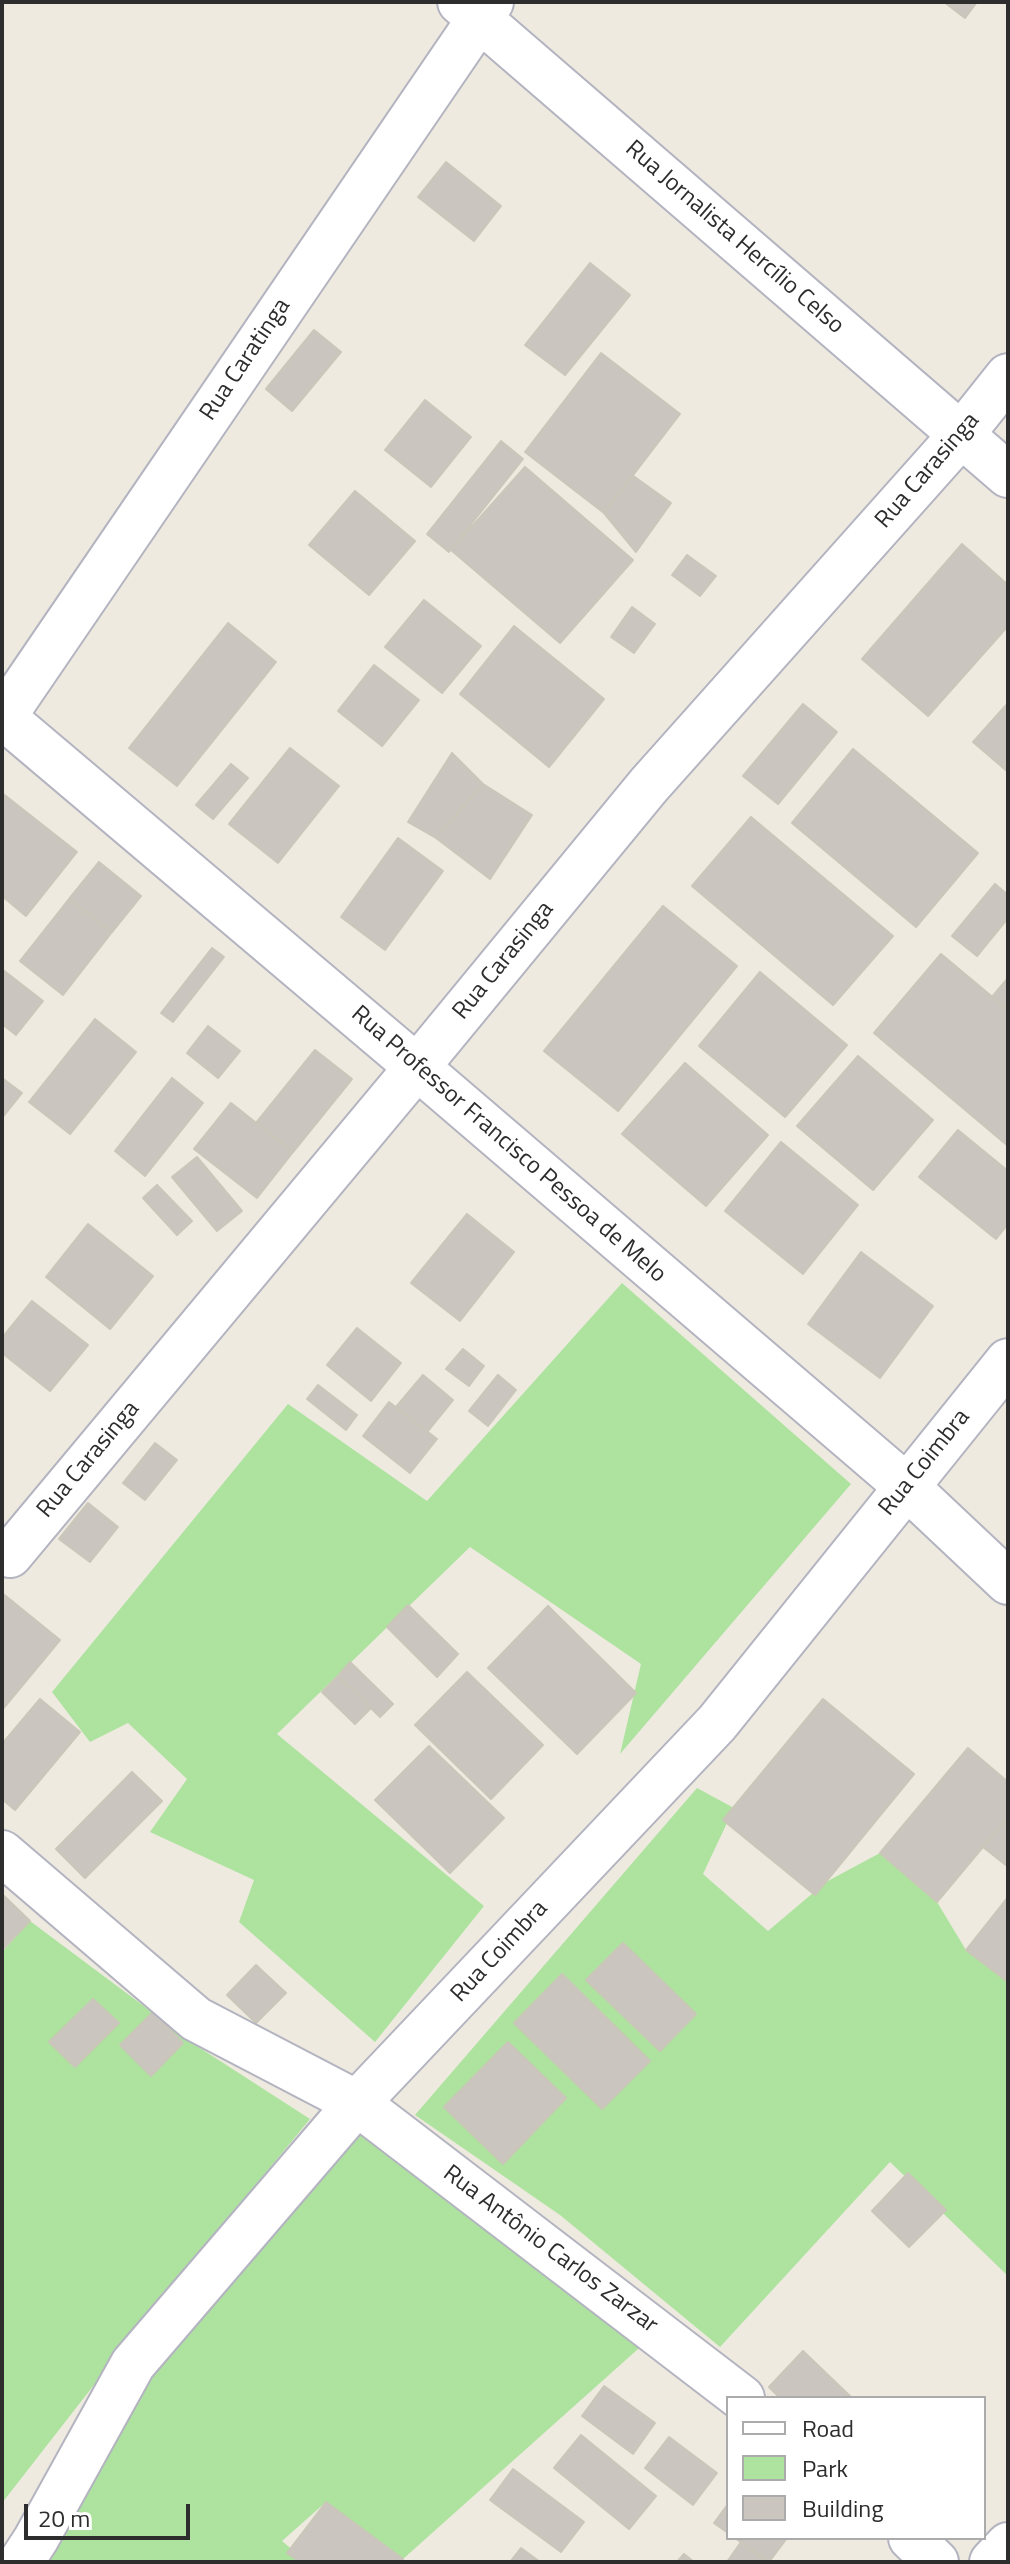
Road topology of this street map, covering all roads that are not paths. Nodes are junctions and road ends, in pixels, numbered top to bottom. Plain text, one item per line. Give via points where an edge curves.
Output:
1 (477, 7) edge
2 (1008, 376) edge
3 (961, 435) junction
4 (1008, 475) edge
5 (2, 717) edge
6 (417, 1067) junction
7 (1008, 1361) edge
8 (906, 1486) junction
9 (10, 1555) dead end
10 (1008, 1582) edge
11 (2, 1853) edge
12 (357, 2103) junction
13 (739, 2396) edge
14 (913, 2540) edge
15 (1008, 2545) edge
16 (21, 2562) edge
17 (936, 2562) edge
18 (992, 2562) edge

1 - 3 street, Rua Jornalista Hercílio Celso
1 - 5 street, Rua Caratinga
2 - 3 street, Rua Carasinga
3 - 4 street, Rua Jornalista Hercílio Celso
3 - 6 street, Rua Carasinga via 649,785
5 - 6 street, Rua Professor Francisco Pessoa de Melo
6 - 8 street, Rua Professor Francisco Pessoa de Melo
6 - 9 street, Rua Carasinga
7 - 8 street, Rua Coimbra
8 - 10 street, Rua Professor Francisco Pessoa de Melo
8 - 12 street, Rua Coimbra via 717,1723
11 - 12 street, Rua Antônio Carlos Zarzar via 196,2019
12 - 13 street, Rua Antônio Carlos Zarzar
12 - 16 street, Rua Coimbra via 133,2364
14 - 17 street
15 - 18 street

